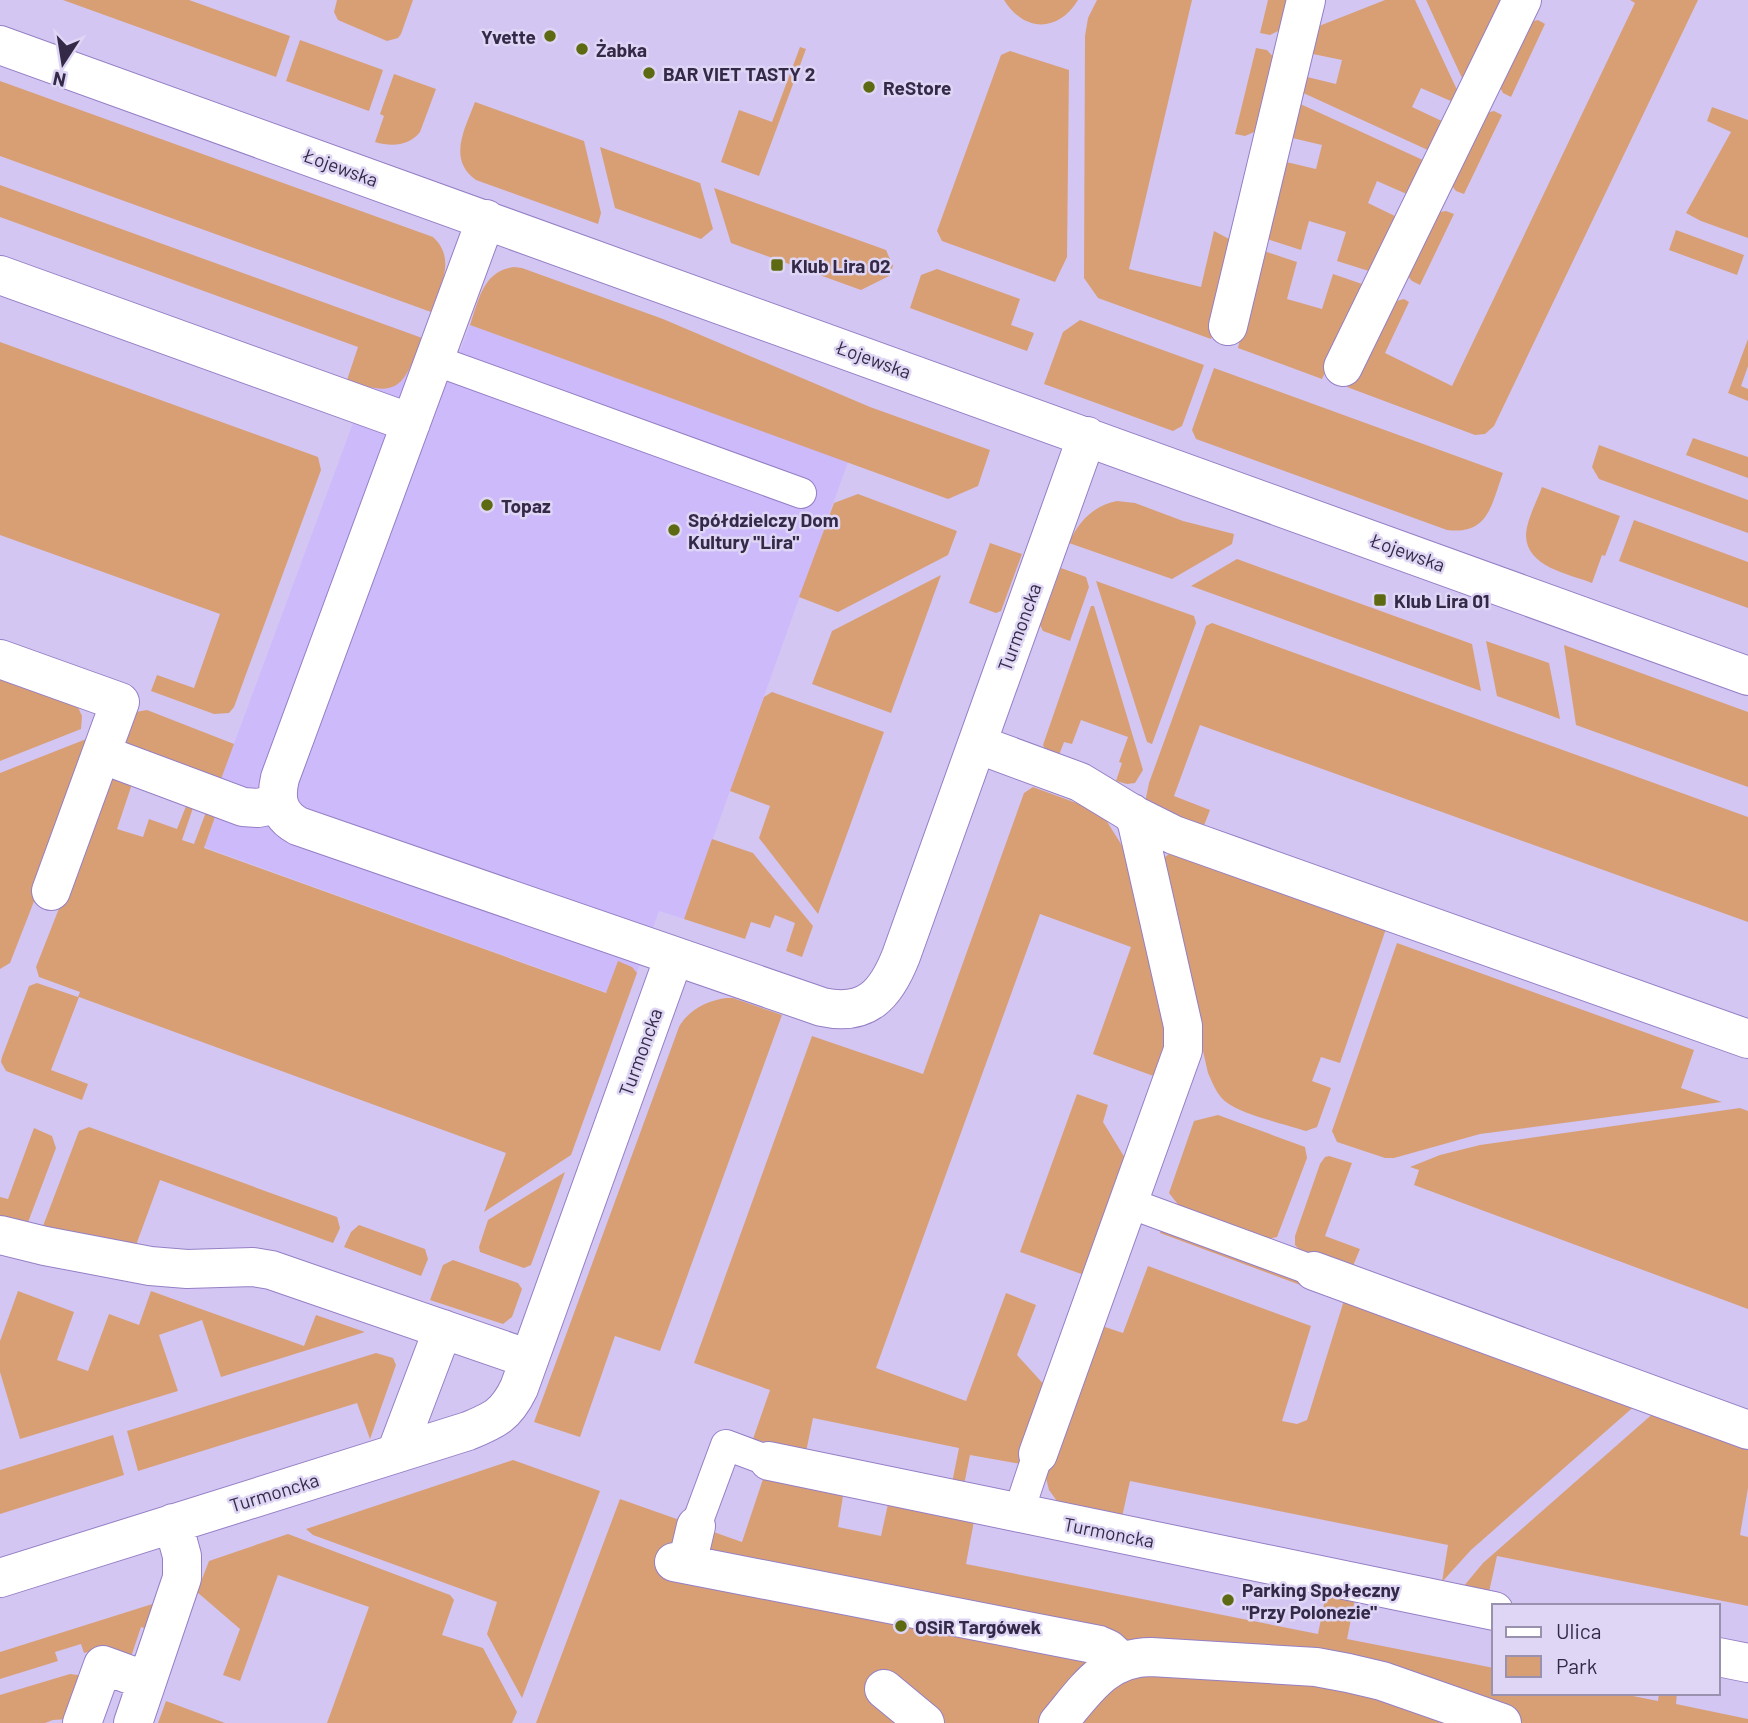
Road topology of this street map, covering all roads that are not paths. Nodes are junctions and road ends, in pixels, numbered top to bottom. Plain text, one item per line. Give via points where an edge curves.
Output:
1 (1306, 0) edge
2 (1522, 0) edge
3 (0, 45) edge
4 (486, 219) junction
5 (0, 275) edge
6 (1228, 326) dead end
7 (434, 360) junction
8 (1343, 367) dead end
9 (411, 423) junction
10 (1087, 436) junction
11 (801, 492) dead end
12 (0, 659) edge
13 (1748, 676) edge
14 (977, 744) junction
15 (101, 754) junction
16 (278, 804) junction
17 (1132, 813) junction
18 (51, 891) dead end
19 (674, 957) junction
20 (1748, 1040) edge
21 (1129, 1203) junction
22 (0, 1235) edge
23 (1314, 1271) joint
24 (443, 1329) junction
25 (529, 1359) junction
26 (1748, 1430) edge
27 (396, 1454) junction
28 (1038, 1454) joint
29 (769, 1461) joint
30 (1018, 1514) junction
31 (173, 1523) junction
32 (696, 1526) joint
33 (0, 1578) edge
34 (1492, 1611) edge
35 (1720, 1657) edge
36 (1121, 1661) junction
37 (1748, 1663) edge
38 (148, 1681) junction
39 (884, 1689) dead end
40 (82, 1723) edge
41 (133, 1723) edge
42 (925, 1723) edge
43 (1058, 1723) edge
44 (1502, 1723) edge

1 - 6 street
2 - 8 street
3 - 4 street, Łojewska
4 - 7 street
4 - 10 street, Łojewska
5 - 9 street
7 - 9 street
7 - 11 street
9 - 16 street via 280,778
10 - 13 street, Łojewska
10 - 14 street, Turmoncka
12 - 15 street via 120,702
14 - 17 street via 1061,774
14 - 19 street, Turmoncka via 895,971 871,1001 847,1010 822,1007
15 - 16 street via 243,807
15 - 18 street
16 - 19 street via 285,818 298,826
17 - 20 street via 1194,842
17 - 21 street via 1138,823 1184,1040
19 - 25 street, Turmoncka
21 - 23 street
21 - 28 street
22 - 24 street via 150,1266 271,1270
23 - 26 street
24 - 25 street
24 - 27 street
25 - 27 street, Turmoncka via 510,1405 494,1421
27 - 31 street, Turmoncka
28 - 30 street
29 - 30 street, Turmoncka
29 - 32 street, Turmoncka via 726,1445
30 - 34 street, Turmoncka
31 - 33 street, Turmoncka
31 - 38 street via 183,1578
32 - 36 street via 681,1563 1099,1645
35 - 37 street
36 - 43 street via 1094,1681
36 - 44 street via 1151,1657 1316,1667 1382,1681
38 - 40 street via 103,1665
38 - 41 street
39 - 42 street

